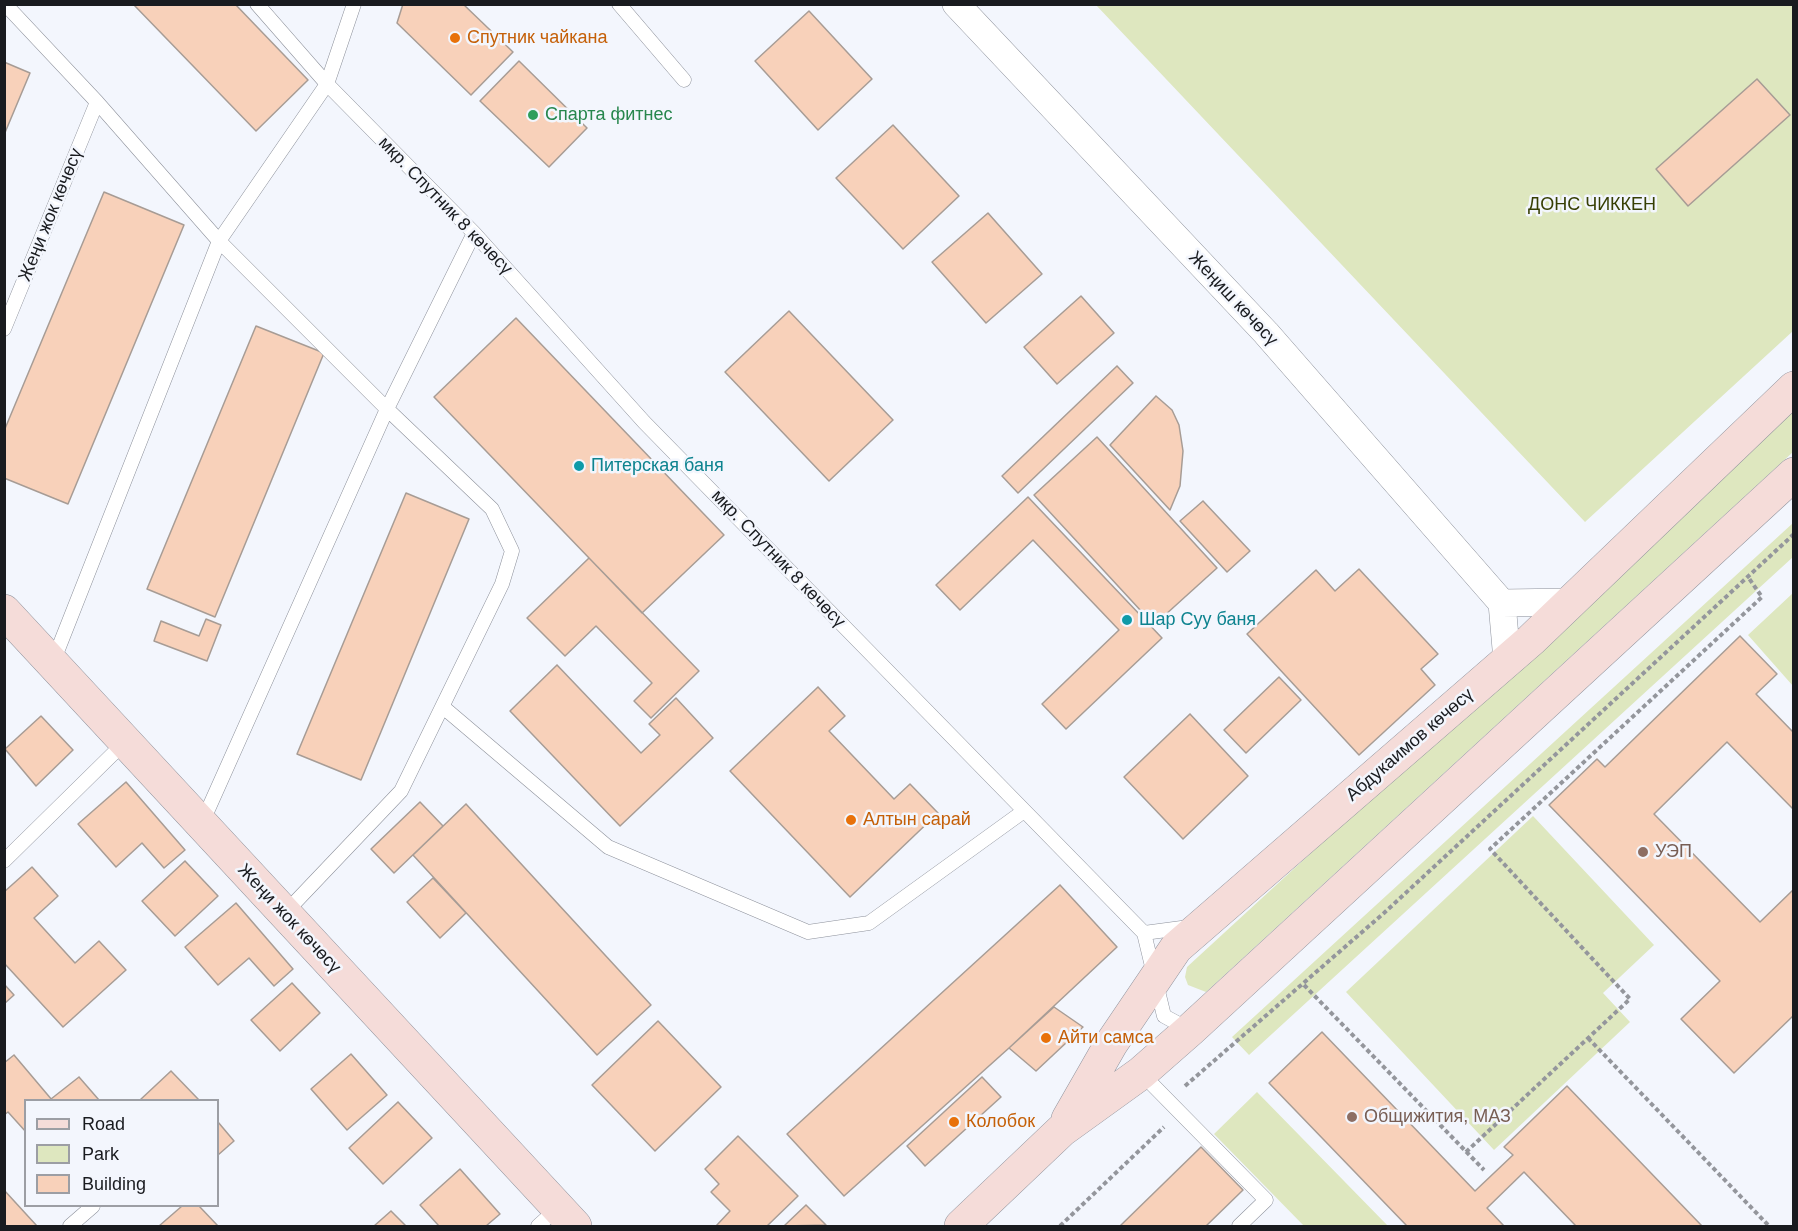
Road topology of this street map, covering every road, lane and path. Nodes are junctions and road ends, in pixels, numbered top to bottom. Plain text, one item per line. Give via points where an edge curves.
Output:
1 (5, 4) edge
2 (257, 4) edge
3 (354, 4) edge
4 (619, 4) edge
5 (956, 4) edge
6 (684, 80) dead end
7 (327, 84) junction
8 (97, 102) junction
9 (474, 233) junction
10 (219, 241) junction
11 (4, 329) edge
12 (1794, 388) edge
13 (387, 409) junction
14 (1794, 474) edge
15 (1794, 534) edge
16 (1748, 577) junction
17 (1571, 602) junction
18 (1502, 603) junction
19 (4, 611) edge
20 (1507, 660) junction
21 (53, 664) junction
22 (443, 707) junction
23 (125, 742) junction
24 (1024, 811) junction
25 (202, 825) junction
26 (4, 861) edge
27 (284, 914) junction
28 (1203, 925) junction
29 (1144, 933) junction
30 (1155, 979) junction
31 (1304, 985) junction
32 (1190, 1030) junction
33 (1588, 1038) junction
34 (1141, 1072) junction
35 (1168, 1101) junction
36 (1180, 1112) junction
37 (1062, 1130) junction
38 (1466, 1152) junction
39 (1484, 1170) dead end
40 (92, 1207) edge
41 (557, 1220) edge
42 (70, 1227) edge
43 (961, 1227) edge
44 (1060, 1227) edge
45 (1239, 1227) edge
46 (1769, 1227) edge

1 - 8 lane
2 - 7 lane, мкр. Спутник 8 көчөсү
3 - 7 lane
4 - 6 lane
5 - 18 street, Жеңиш көчөсү via 1266,333
7 - 9 lane, мкр. Спутник 8 көчөсү
7 - 10 lane
8 - 10 lane
8 - 11 lane, Жеңи жок көчөсү
9 - 13 lane
9 - 24 lane, мкр. Спутник 8 көчөсү via 644,422
10 - 13 lane
10 - 21 lane
12 - 17 main road, Абдукаимов көчөсү
13 - 22 lane via 492,509 512,551 502,584
13 - 25 lane
14 - 32 main road, Абдукаимов көчөсү
15 - 16 path
16 - 31 path
16 - 33 path via 1762,597 1490,849 1630,999
17 - 18 street
17 - 20 main road, Абдукаимов көчөсү
18 - 20 street
19 - 21 main road, Жеңи жок көчөсү
20 - 28 main road, Абдукаимов көчөсү
21 - 23 main road, Жеңи жок көчөсү
22 - 24 lane via 608,847 808,932 869,923
22 - 27 lane via 401,791
23 - 25 main road, Жеңи жок көчөсү
23 - 26 lane
24 - 29 lane, мкр. Спутник 8 көчөсү
25 - 27 main road, Жеңи жок көчөсү
27 - 41 main road, Жеңи жок көчөсү
28 - 29 lane
28 - 30 main road, Абдукаимов көчөсү via 1176,948
29 - 30 lane
30 - 32 lane via 1164,1016
30 - 37 main road, Абдукаимов көчөсү via 1111,1044
31 - 35 path
31 - 38 path
32 - 34 main road, Абдукаимов көчөсү
33 - 38 path
33 - 46 path
34 - 35 lane
34 - 37 main road, Абдукаимов көчөсү
35 - 36 lane
36 - 44 path
36 - 45 lane via 1266,1200
37 - 43 main road, Абдукаимов көчөсү
38 - 39 path
40 - 42 lane

